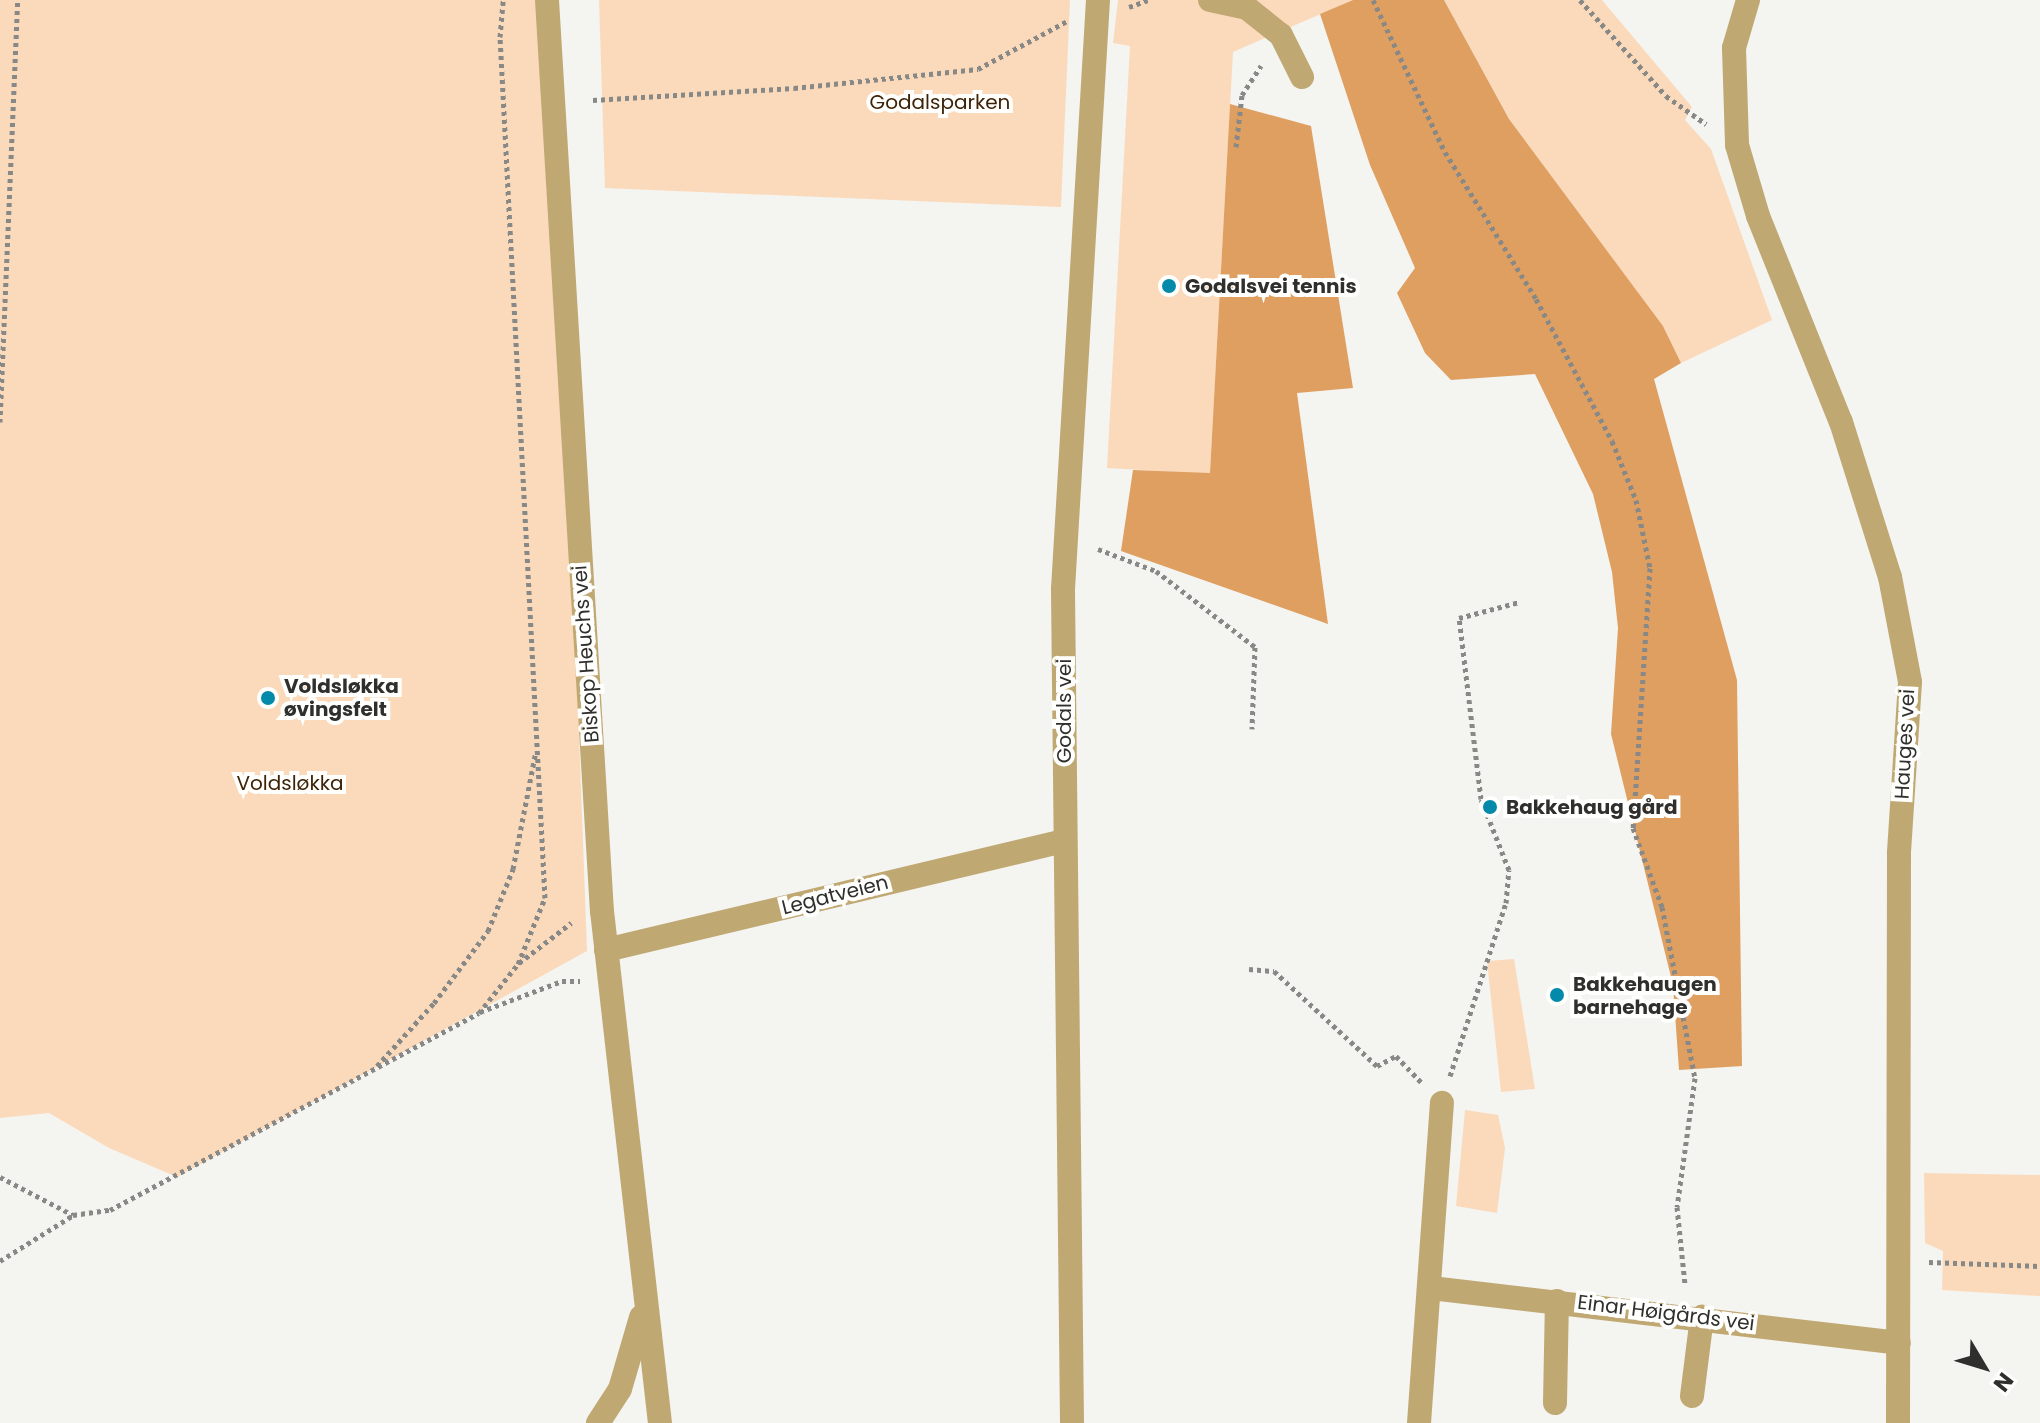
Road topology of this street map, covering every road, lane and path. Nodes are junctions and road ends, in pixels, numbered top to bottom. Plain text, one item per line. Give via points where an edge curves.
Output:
1 (18, 0) edge
2 (503, 0) edge
3 (547, 0) edge
4 (1148, 0) edge
5 (1210, 0) edge
6 (1373, 0) edge
7 (1580, 0) edge
8 (1748, 0) edge
9 (1098, 3) edge
10 (1281, 35) junction
11 (1302, 77) dead end
12 (593, 100) dead end
13 (1737, 145) junction
14 (1236, 147) dead end
15 (0, 422) edge
16 (1067, 537) junction
17 (1519, 602) dead end
18 (1252, 729) dead end
19 (538, 740) junction
20 (1064, 841) junction
21 (581, 917) dead end
22 (606, 950) junction
23 (518, 964) junction
24 (1249, 969) dead end
25 (588, 985) dead end
26 (479, 1013) junction
27 (374, 1070) junction
28 (1442, 1103) junction
29 (0, 1177) edge
30 (73, 1215) junction
31 (0, 1261) edge
32 (1900, 1261) junction
33 (2040, 1266) edge
34 (1431, 1288) junction
35 (1557, 1301) junction
36 (644, 1307) junction
37 (1695, 1315) junction
38 (1899, 1343) junction
39 (1692, 1396) dead end
40 (1555, 1403) dead end
41 (598, 1423) edge
42 (660, 1423) edge
43 (1072, 1423) edge
44 (1419, 1423) edge
45 (1898, 1423) edge

1 - 15 path
2 - 19 path via 500,37
3 - 22 street, Biskop Heuchs vei
4 - 9 path via 1129,8
5 - 10 street via 1247,8
6 - 37 path via 1445,152 1536,299 1612,441 1639,512 1650,568 1633,828 1662,907 1695,1078 1677,1207
7 - 13 path via 1666,96
8 - 13 street, Hauges vei via 1734,48
9 - 12 path via 978,69 794,88
9 - 16 street, Godals vei
10 - 11 street
10 - 14 path via 1242,95
13 - 32 street, Hauges vei via 1758,216 1845,436 1890,577 1910,682 1899,854
16 - 18 path via 1156,571 1255,647
16 - 20 street, Godals vei
17 - 28 path via 1459,618 1481,799 1509,870 1506,903
19 - 23 path via 545,898
19 - 27 path via 513,869 488,931
20 - 22 street, Legatveien
20 - 43 street, Godals vei
21 - 23 path
22 - 36 street, Biskop Heuchs vei
23 - 26 path
24 - 28 path via 1274,971 1377,1066 1396,1056
25 - 26 path via 562,981
26 - 27 path
27 - 30 path via 110,1210
28 - 34 street via 1434,1161
29 - 30 path
30 - 31 path
32 - 33 path
32 - 38 street, Hauges vei
34 - 35 street, Einar Høigårds vei
34 - 44 street
35 - 37 street, Einar Høigårds vei
35 - 40 street
36 - 41 street, Biskop Heuchs vei via 620,1389
36 - 42 street, Biskop Heuchs vei
37 - 38 street, Einar Høigårds vei
37 - 39 street
38 - 45 street, Hauges vei

